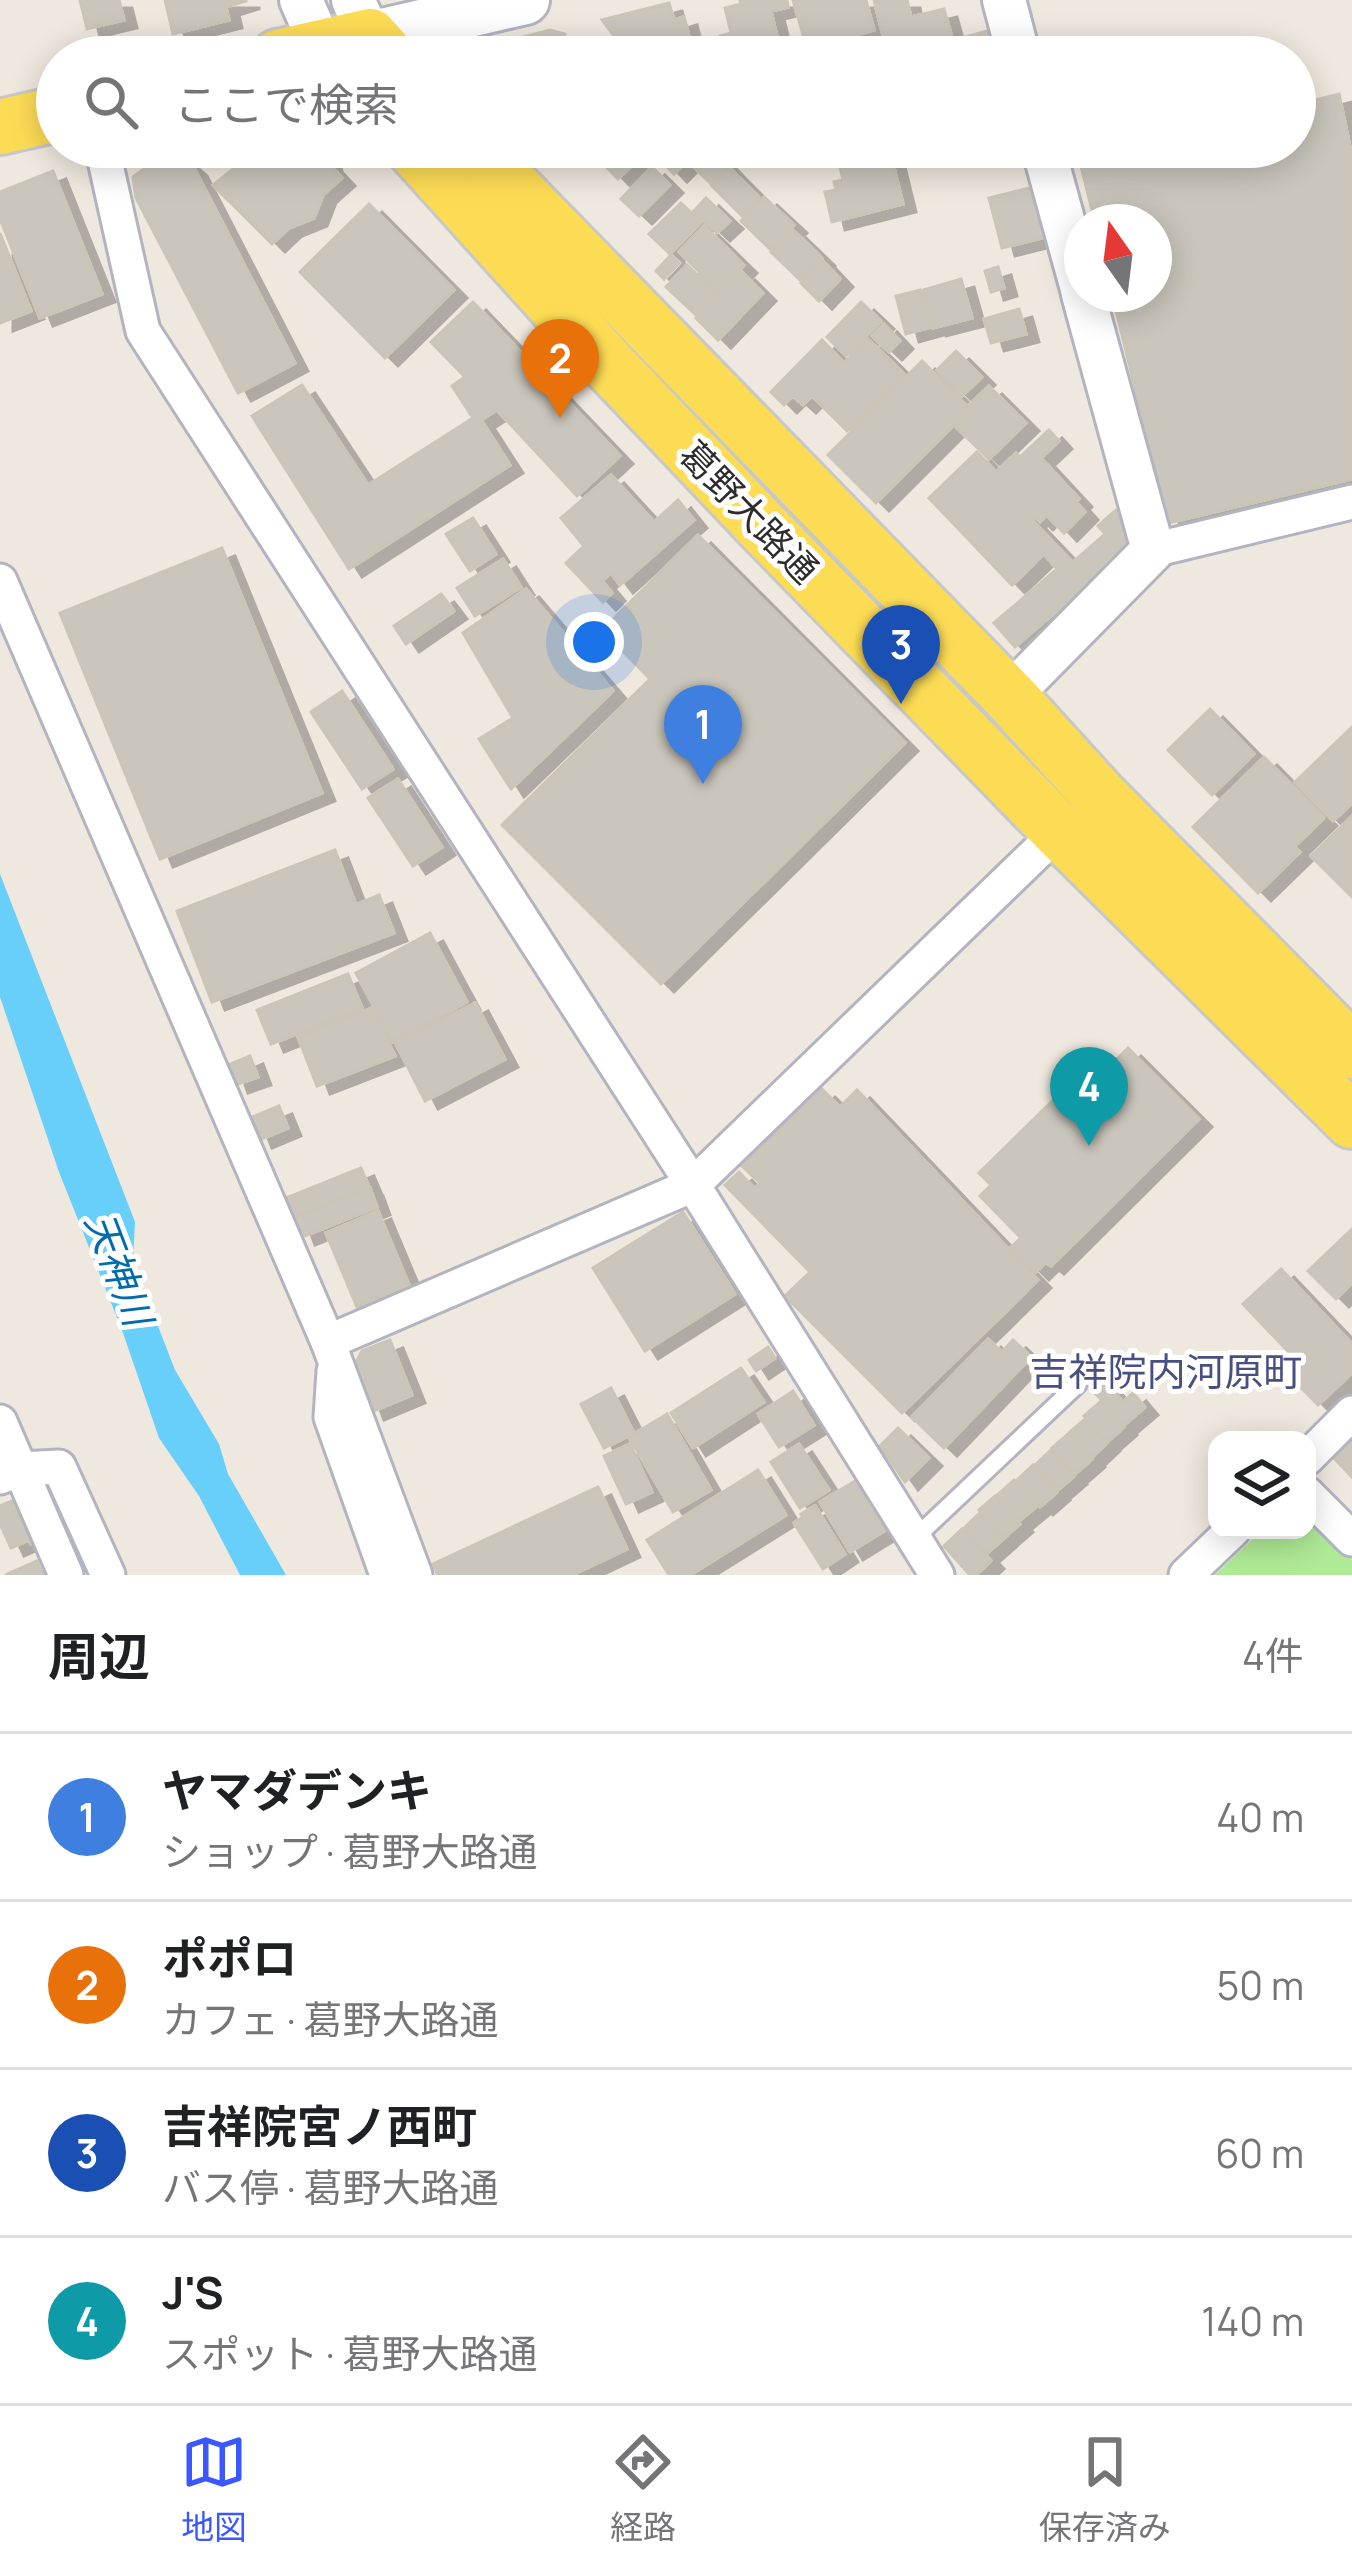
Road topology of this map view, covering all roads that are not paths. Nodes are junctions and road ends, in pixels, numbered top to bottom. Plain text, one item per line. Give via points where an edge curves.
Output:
1 (525, 0) edge
2 (1004, 0) edge
3 (334, 36) edge
4 (1013, 36) edge
5 (36, 119) edge
6 (0, 128) edge
7 (107, 168) edge
8 (431, 168) edge
9 (494, 168) edge
10 (1049, 168) edge
11 (1064, 223) edge
12 (1088, 312) edge
13 (802, 484) junction
14 (1352, 502) edge
15 (761, 525) junction
16 (1153, 550) junction
17 (0, 581) edge
18 (1010, 697) junction
19 (969, 736) junction
20 (1099, 795) junction
21 (1059, 830) junction
22 (1323, 1046) edge
23 (1352, 1120) edge
24 (693, 1185) junction
25 (331, 1351) junction
26 (1078, 1384) dead end
27 (1352, 1413) edge
28 (0, 1422) edge
29 (1316, 1449) edge
30 (9, 1473) edge
31 (1316, 1503) edge
32 (914, 1539) junction
33 (1224, 1539) edge
34 (1352, 1540) edge
35 (65, 1575) edge
36 (107, 1575) edge
37 (387, 1575) edge
38 (415, 1575) edge
39 (937, 1575) edge
40 (1186, 1575) edge

1 - 3 main road
2 - 4 street
5 - 6 main road
7 - 24 street via 143,331
8 - 15 main road, 葛野大路通
9 - 13 main road, 葛野大路通
10 - 11 street
12 - 16 street
13 - 15 main road
13 - 18 main road, 葛野大路通
14 - 16 street
15 - 19 main road, 葛野大路通
16 - 18 street
17 - 25 street
18 - 19 main road
18 - 20 main road, 葛野大路通
19 - 21 main road, 葛野大路通
20 - 21 main road
20 - 22 main road, 葛野大路通
21 - 22 main road, 葛野大路通
21 - 24 street
22 - 23 main road, 葛野大路通
24 - 25 street
24 - 32 street
25 - 37 street via 331,1417
25 - 38 street
26 - 32 lane
27 - 29 street
28 - 30 street
30 - 35 street
30 - 36 street via 59,1467
31 - 34 street
32 - 39 street
33 - 40 street

